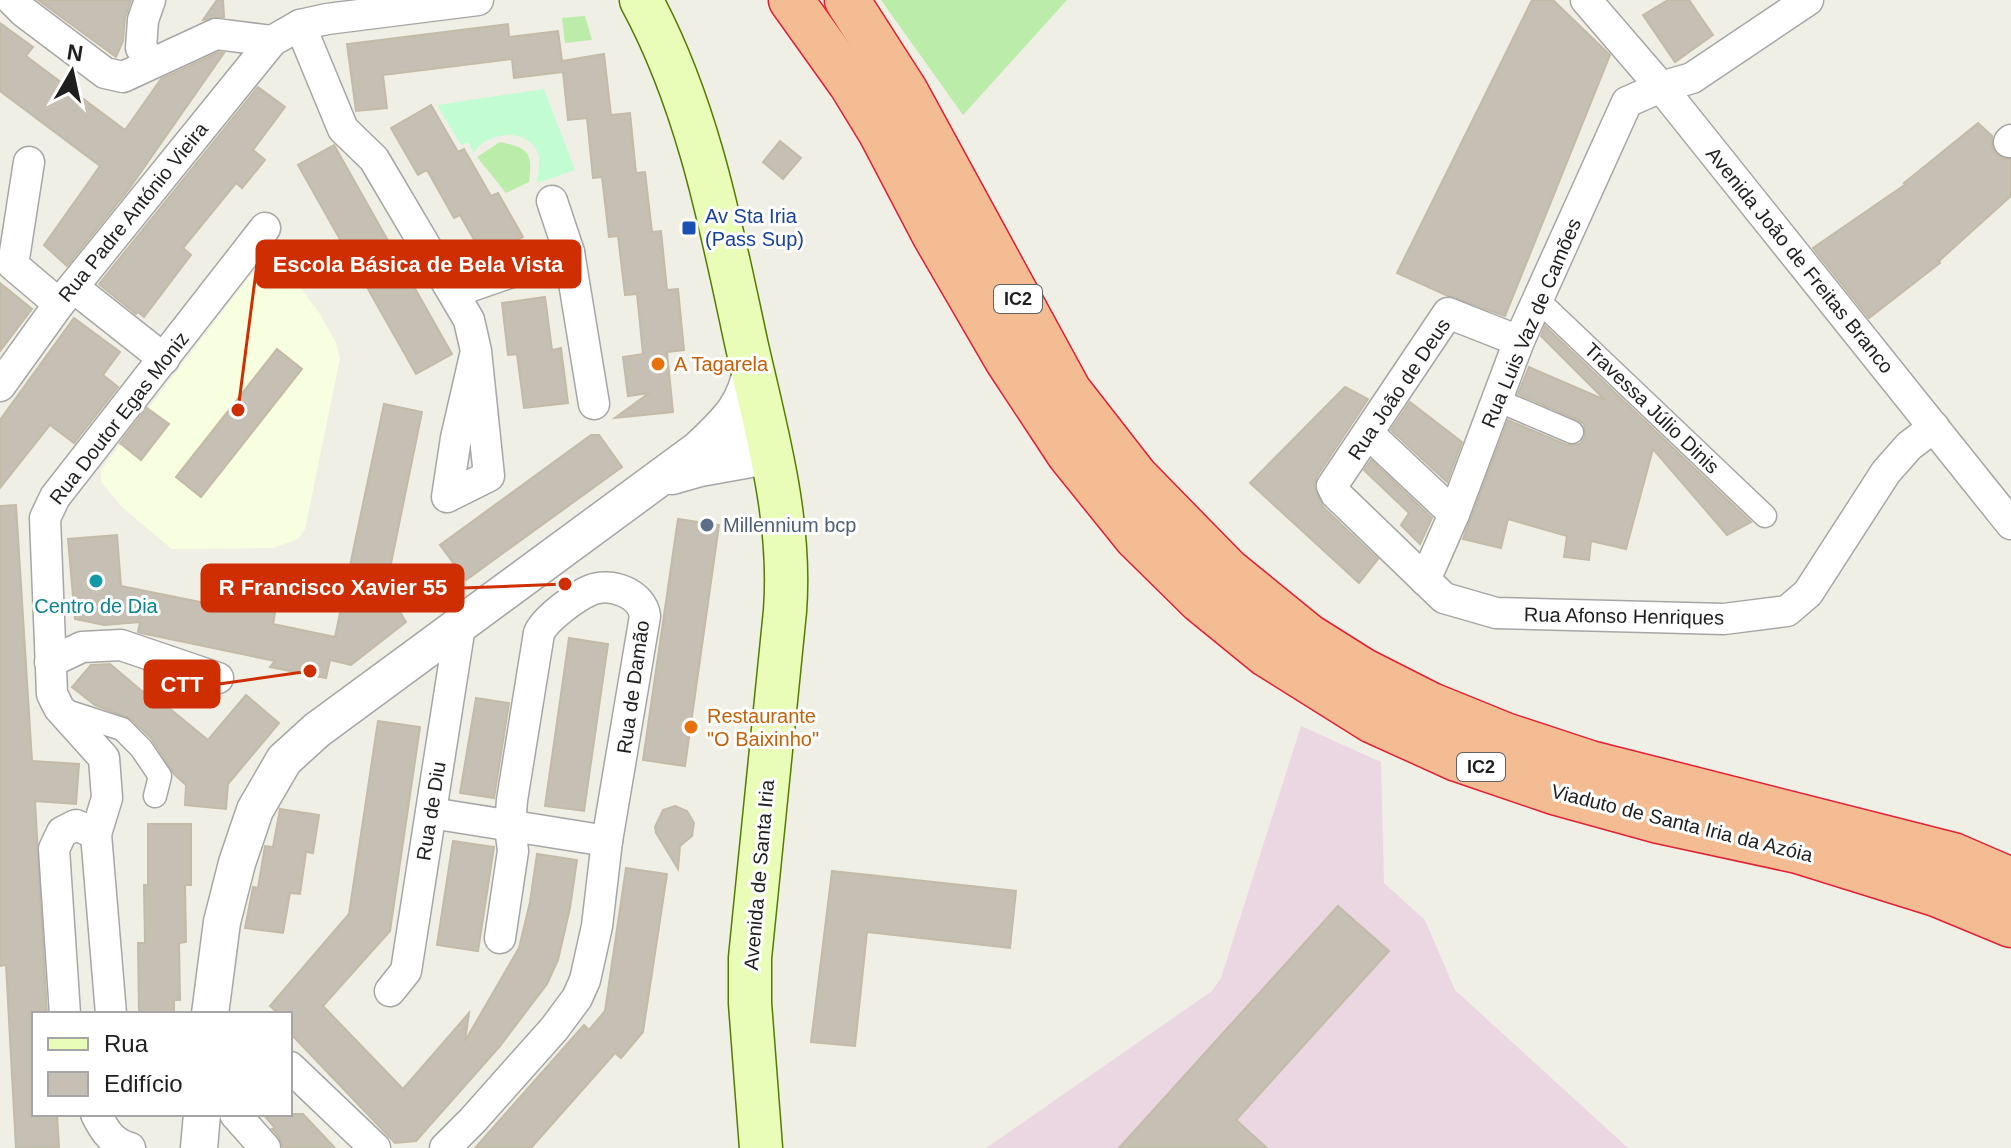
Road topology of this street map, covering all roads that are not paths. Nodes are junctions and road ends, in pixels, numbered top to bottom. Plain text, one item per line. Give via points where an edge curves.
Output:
1 (12, 0) edge
2 (150, 0) edge
3 (478, 0) edge
4 (641, 0) edge
5 (791, 0) edge
6 (847, 0) edge
7 (1586, 0) edge
8 (1808, 0) edge
9 (300, 25) junction
10 (272, 41) junction
11 (152, 62) junction
12 (1661, 87) junction
13 (29, 162) dead end
14 (552, 201) dead end
15 (265, 228) dead end
16 (569, 252) junction
17 (454, 292) junction
18 (66, 296) junction
19 (1538, 300) junction
20 (1519, 341) junction
21 (476, 351) dead end
22 (164, 359) junction
23 (752, 366) junction
24 (0, 386) edge
25 (1497, 400) junction
26 (594, 404) dead end
27 (1934, 427) junction
28 (1572, 432) dead end
29 (1369, 434) junction
30 (770, 447) junction
31 (700, 458) junction
32 (1332, 486) joint
33 (1454, 514) junction
34 (1765, 516) dead end
35 (784, 518) junction
36 (2011, 524) edge
37 (1425, 580) junction
38 (1214, 586) junction
39 (460, 626) junction
40 (50, 662) junction
41 (218, 678) dead end
42 (59, 708) junction
43 (155, 796) dead end
44 (431, 813) junction
45 (510, 826) junction
46 (86, 830) junction
47 (607, 841) junction
48 (2011, 880) edge
49 (2011, 925) edge
50 (500, 938) dead end
51 (390, 991) dead end
52 (65, 1012) edge
53 (111, 1012) edge
54 (210, 1012) edge
55 (292, 1069) edge
56 (97, 1116) edge
57 (202, 1116) edge
58 (237, 1116) edge
59 (130, 1148) edge
60 (199, 1148) edge
61 (265, 1148) edge
62 (375, 1148) edge
63 (445, 1148) edge
64 (761, 1148) edge

1 - 11 street via 105,73 123,77
2 - 11 street via 141,48
3 - 9 street
4 - 23 main road, Avenida de Santa Iria via 667,53 704,163
5 - 38 highway, IC2 via 851,84 1007,360 1069,454 1136,537
6 - 38 highway, IC2 via 906,92 1069,391
7 - 12 street, Avenida João de Freitas Branco
8 - 12 street, Rua Luis Vaz de Camões via 1692,78
9 - 10 street
9 - 17 street via 343,129 374,159
10 - 11 street via 216,34
10 - 18 street, Rua Padre António Vieira
12 - 19 street, Rua Luis Vaz de Camões via 1627,102
12 - 27 street, Avenida João de Freitas Branco
13 - 18 street via 13,265
14 - 16 street
15 - 22 street, Rua Doutor Egas Moniz
16 - 17 street
16 - 26 street
17 - 21 street via 469,320
18 - 22 street
18 - 24 street, Rua Padre António Vieira
19 - 20 street, Rua Luis Vaz de Camões
19 - 34 street, Travessa Júlio Dinis
20 - 25 street, Rua Luis Vaz de Camões
20 - 29 street, Rua João de Deus via 1448,313
22 - 40 street, Rua Doutor Egas Moniz via 55,497 45,518
23 - 30 main road, Avenida de Santa Iria
23 - 31 street via 736,413
25 - 28 street
25 - 33 street, Rua Luis Vaz de Camões
27 - 36 street, Avenida João de Freitas Branco
27 - 37 street, Rua Afonso Henriques via 1886,472 1808,593 1787,611 1724,619 1496,613 1444,598
29 - 32 street, Rua João de Deus
29 - 33 street
30 - 31 street via 740,438
30 - 35 main road, Avenida de Santa Iria
31 - 35 street via 768,497
31 - 39 street via 651,483
32 - 37 street, Rua Afonso Henriques
33 - 37 street, Rua Luis Vaz de Camões
35 - 64 main road, Avenida de Santa Iria via 785,611 750,958
38 - 48 highway, Viaduto de Santa Iria da Azóia / IC2 via 1362,670 1505,735 1590,763 1953,855
38 - 49 highway, Viaduto de Santa Iria da Azóia / IC2 via 1266,654 1373,721 1457,759 1659,821 1798,851 1936,894
39 - 44 street, Rua de Diu
39 - 54 street via 284,760 255,810 237,863 222,922
40 - 41 street via 82,647 121,645
40 - 42 street, Rua Doutor Egas Moniz via 52,694
42 - 43 street via 122,729 160,776
42 - 46 street, Rua Doutor Egas Moniz via 104,758
44 - 45 street
44 - 51 street, Rua de Diu via 406,971
45 - 47 street
45 - 47 street, Rua de Damão via 539,633 557,613 601,588 635,596 645,616
45 - 50 street, Rua de Damão via 513,851
46 - 52 street, Rua Doutor Egas Moniz via 62,832 54,849
46 - 53 street, Rua Doutor Egas Moniz
47 - 63 street, Rua de Damão via 597,926 577,998
55 - 62 street
56 - 59 street via 104,1131
57 - 60 street
58 - 61 street

